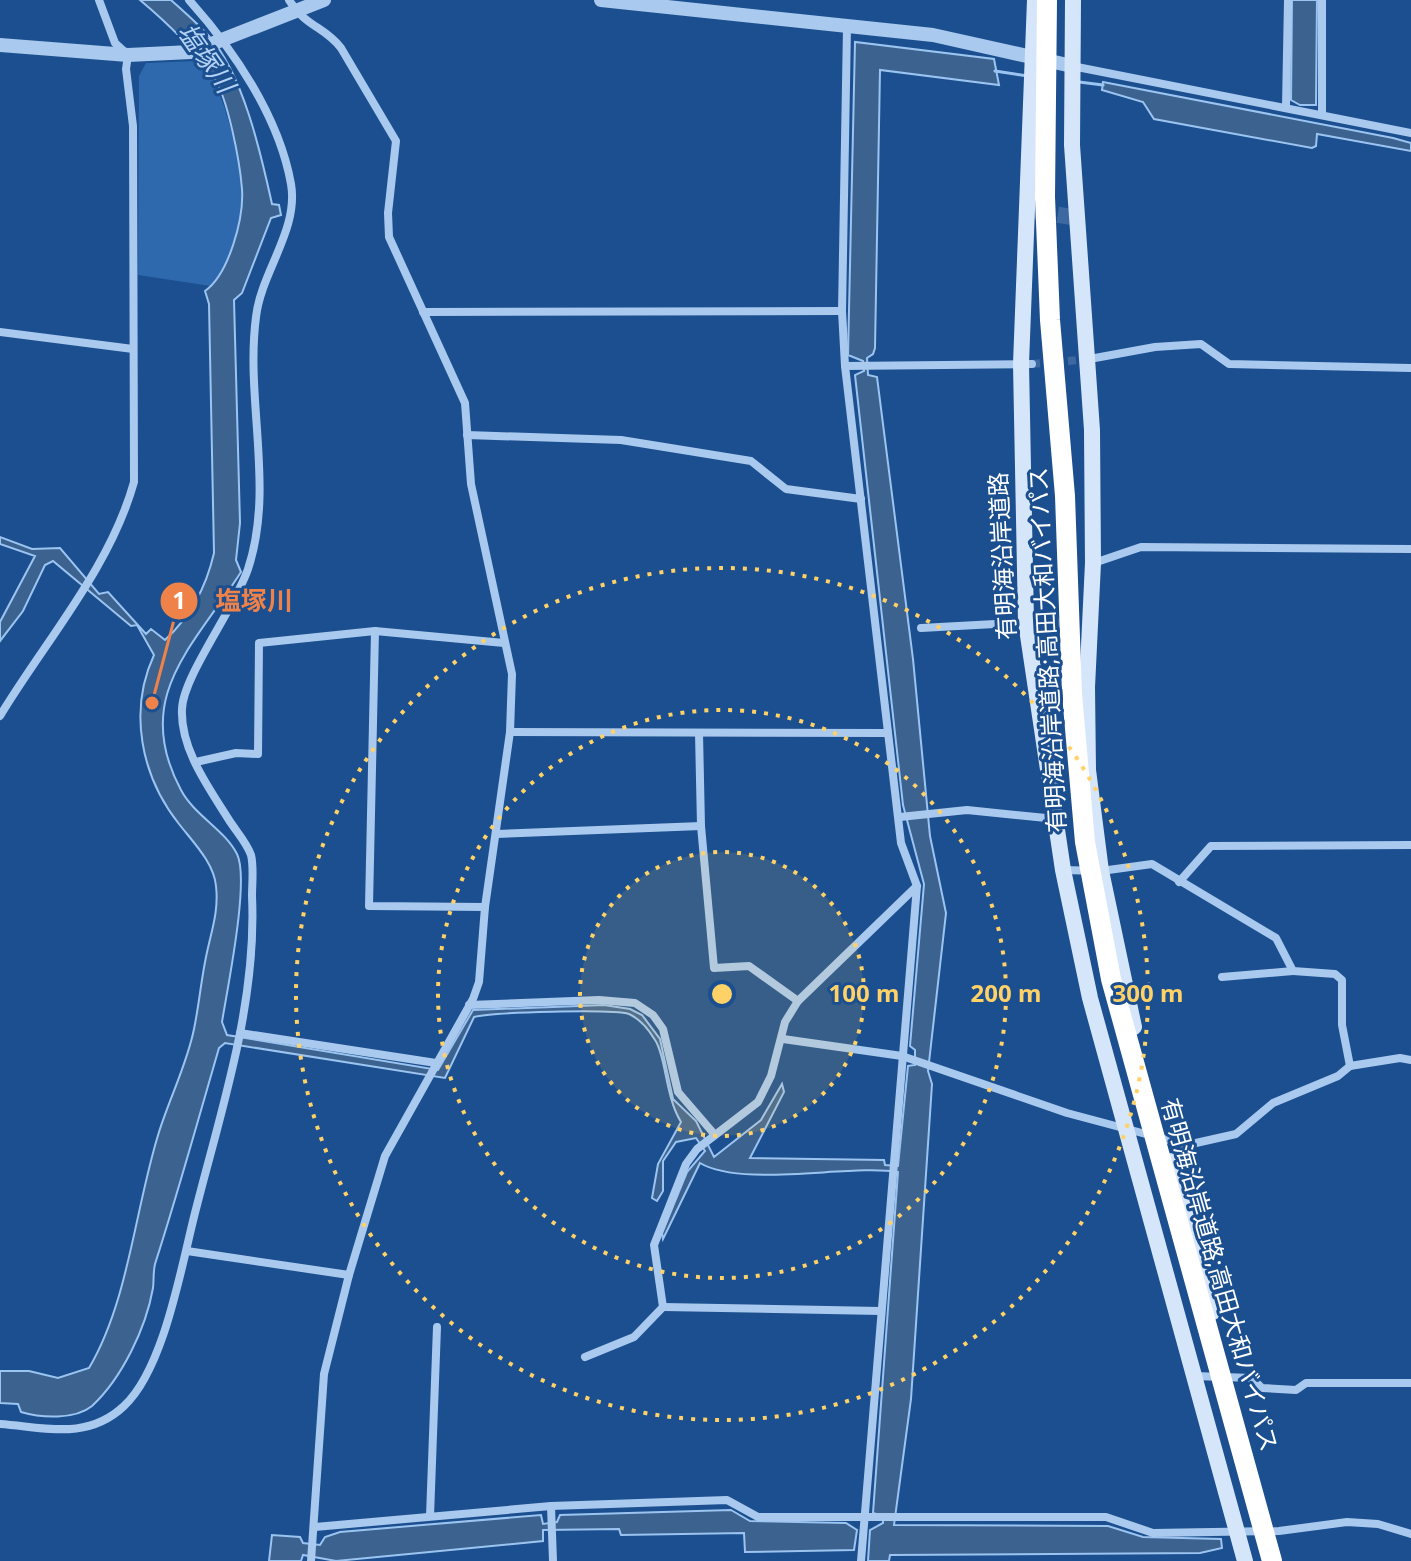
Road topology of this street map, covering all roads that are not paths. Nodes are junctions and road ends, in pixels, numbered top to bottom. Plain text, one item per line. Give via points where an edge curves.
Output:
1 (99, 0) edge
2 (189, 0) edge
3 (324, 0) edge
4 (601, 0) edge
5 (1288, 0) edge
6 (1322, 0) edge
7 (1039, 1) edge
8 (1073, 3) edge
9 (293, 5) edge
10 (847, 27) junction
11 (222, 42) junction
12 (0, 45) edge
13 (135, 55) junction
14 (1033, 55) junction
15 (1072, 66) junction
16 (1286, 106) junction
17 (1322, 114) junction
18 (1411, 133) edge
19 (1035, 206) junction
20 (842, 311) junction
21 (423, 312) junction
22 (0, 332) edge
23 (133, 349) junction
24 (1084, 360) junction
25 (1026, 364) junction
26 (845, 366) junction
27 (1411, 368) edge
28 (467, 435) junction
29 (861, 499) junction
30 (1411, 549) edge
31 (1093, 563) junction
32 (1030, 622) junction
33 (921, 628) dead end
34 (375, 631) junction
35 (504, 643) junction
36 (0, 716) edge
37 (510, 732) junction
38 (699, 733) junction
39 (888, 733) junction
40 (196, 762) junction
41 (900, 817) junction
42 (1056, 819) junction
43 (701, 826) junction
44 (496, 834) junction
45 (1411, 845) edge
46 (1063, 870) junction
47 (1101, 871) junction
48 (1179, 882) junction
49 (917, 886) junction
50 (485, 907) junction
51 (1293, 971) junction
52 (1222, 977) dead end
53 (798, 1001) junction
54 (469, 1005) junction
55 (240, 1033) junction
56 (783, 1039) junction
57 (902, 1056) junction
58 (1411, 1060) edge
59 (436, 1063) junction
60 (1350, 1066) junction
61 (1125, 1132) junction
62 (715, 1135) junction
63 (1165, 1137) junction
64 (1189, 1223) junction
65 (1155, 1235) junction
66 (187, 1251) junction
67 (349, 1275) junction
68 (663, 1307) junction
69 (880, 1311) junction
70 (437, 1327) dead end
71 (585, 1357) dead end
72 (1194, 1376) junction
73 (1232, 1379) junction
74 (1411, 1383) edge
75 (0, 1424) edge
76 (550, 1511) junction
77 (430, 1516) junction
78 (864, 1518) junction
79 (1274, 1529) junction
80 (314, 1532) junction
81 (1238, 1532) junction
82 (1411, 1534) edge
83 (311, 1561) edge
84 (553, 1561) edge
85 (861, 1561) edge
86 (1245, 1561) edge
87 (1272, 1561) edge
88 (1280, 1561) edge

1 - 13 street via 115,43
2 - 11 street
3 - 9 street
4 - 10 street
5 - 16 street
6 - 17 street
7 - 14 main road, 有明海沿岸道路
7 - 19 highway, 有明海沿岸道路;高田大和バイパス, bridge
8 - 15 main road
9 - 11 street
9 - 21 street via 307,23 334,39 392,128 397,155 389,237
10 - 14 street via 933,35
10 - 20 street
11 - 13 street via 191,52
11 - 40 street via 270,125 293,203 256,312 259,497 253,549 236,600 185,691 187,746
12 - 13 street
13 - 23 street via 126,69 133,126
14 - 15 street
14 - 19 main road, 有明海沿岸道路
15 - 16 street
15 - 24 main road
16 - 17 street
17 - 18 street
19 - 25 main road, 有明海沿岸道路
19 - 87 highway, 有明海沿岸道路;高田大和バイパス, bridge via 1065,496 1072,694 1085,842 1111,979
20 - 21 street
20 - 26 street
21 - 28 street via 465,403
22 - 23 street
23 - 36 street via 134,482 124,519
24 - 27 street via 1201,344 1229,364
24 - 31 main road
25 - 26 street
25 - 32 main road, 有明海沿岸道路
26 - 29 street
28 - 29 street via 621,440 751,461 786,489
28 - 35 street via 471,484
29 - 39 street
30 - 31 street via 1141,547
31 - 47 main road via 1085,623 1086,738
32 - 33 street
32 - 42 main road, 有明海沿岸道路
34 - 35 street
34 - 40 street via 259,643 258,754
34 - 50 street via 369,906
35 - 37 street via 512,674
37 - 38 street
37 - 44 street
38 - 39 street
38 - 43 street
39 - 41 street
40 - 55 street via 251,855 253,918
41 - 42 street via 967,810
41 - 49 street via 901,843
42 - 46 main road, 有明海沿岸道路
43 - 44 street
43 - 53 street via 714,968 749,966
44 - 50 street
45 - 48 street via 1211,846
46 - 47 street
46 - 61 main road, 有明海沿岸道路
47 - 48 street via 1152,864
47 - 63 main road via 1125,992
48 - 51 street via 1276,938
49 - 53 street
49 - 57 street
50 - 54 street via 479,982
51 - 52 street
51 - 60 street via 1335,974 1342,980 1342,1025
53 - 56 street via 785,1022
54 - 59 street
54 - 62 street via 635,1003 663,1029 678,1092
55 - 59 street
55 - 66 street
56 - 57 street
56 - 62 street via 758,1102
57 - 61 street
57 - 69 street
58 - 60 street
59 - 67 street via 385,1156
60 - 63 street via 1273,1103 1236,1134 1187,1145
61 - 63 street
61 - 65 main road, 有明海沿岸道路
62 - 68 street via 686,1164 654,1245
63 - 64 main road
64 - 65 street
64 - 73 main road
65 - 72 main road, 有明海沿岸道路
66 - 67 street
66 - 75 street via 162,1335 136,1392 122,1409 85,1429 65,1432
67 - 80 street via 324,1374
68 - 69 street
68 - 71 street via 634,1337
69 - 78 street
70 - 77 street
72 - 73 street
72 - 81 main road, 有明海沿岸道路
73 - 74 street via 1252,1378 1262,1388 1296,1390 1306,1383
73 - 79 main road
76 - 77 street
76 - 78 street via 727,1500 758,1517
76 - 84 street
77 - 80 street
78 - 81 street via 1106,1517 1153,1533
78 - 85 street
79 - 81 street
79 - 82 street via 1347,1522
79 - 88 main road
80 - 83 street
81 - 86 main road, 有明海沿岸道路

